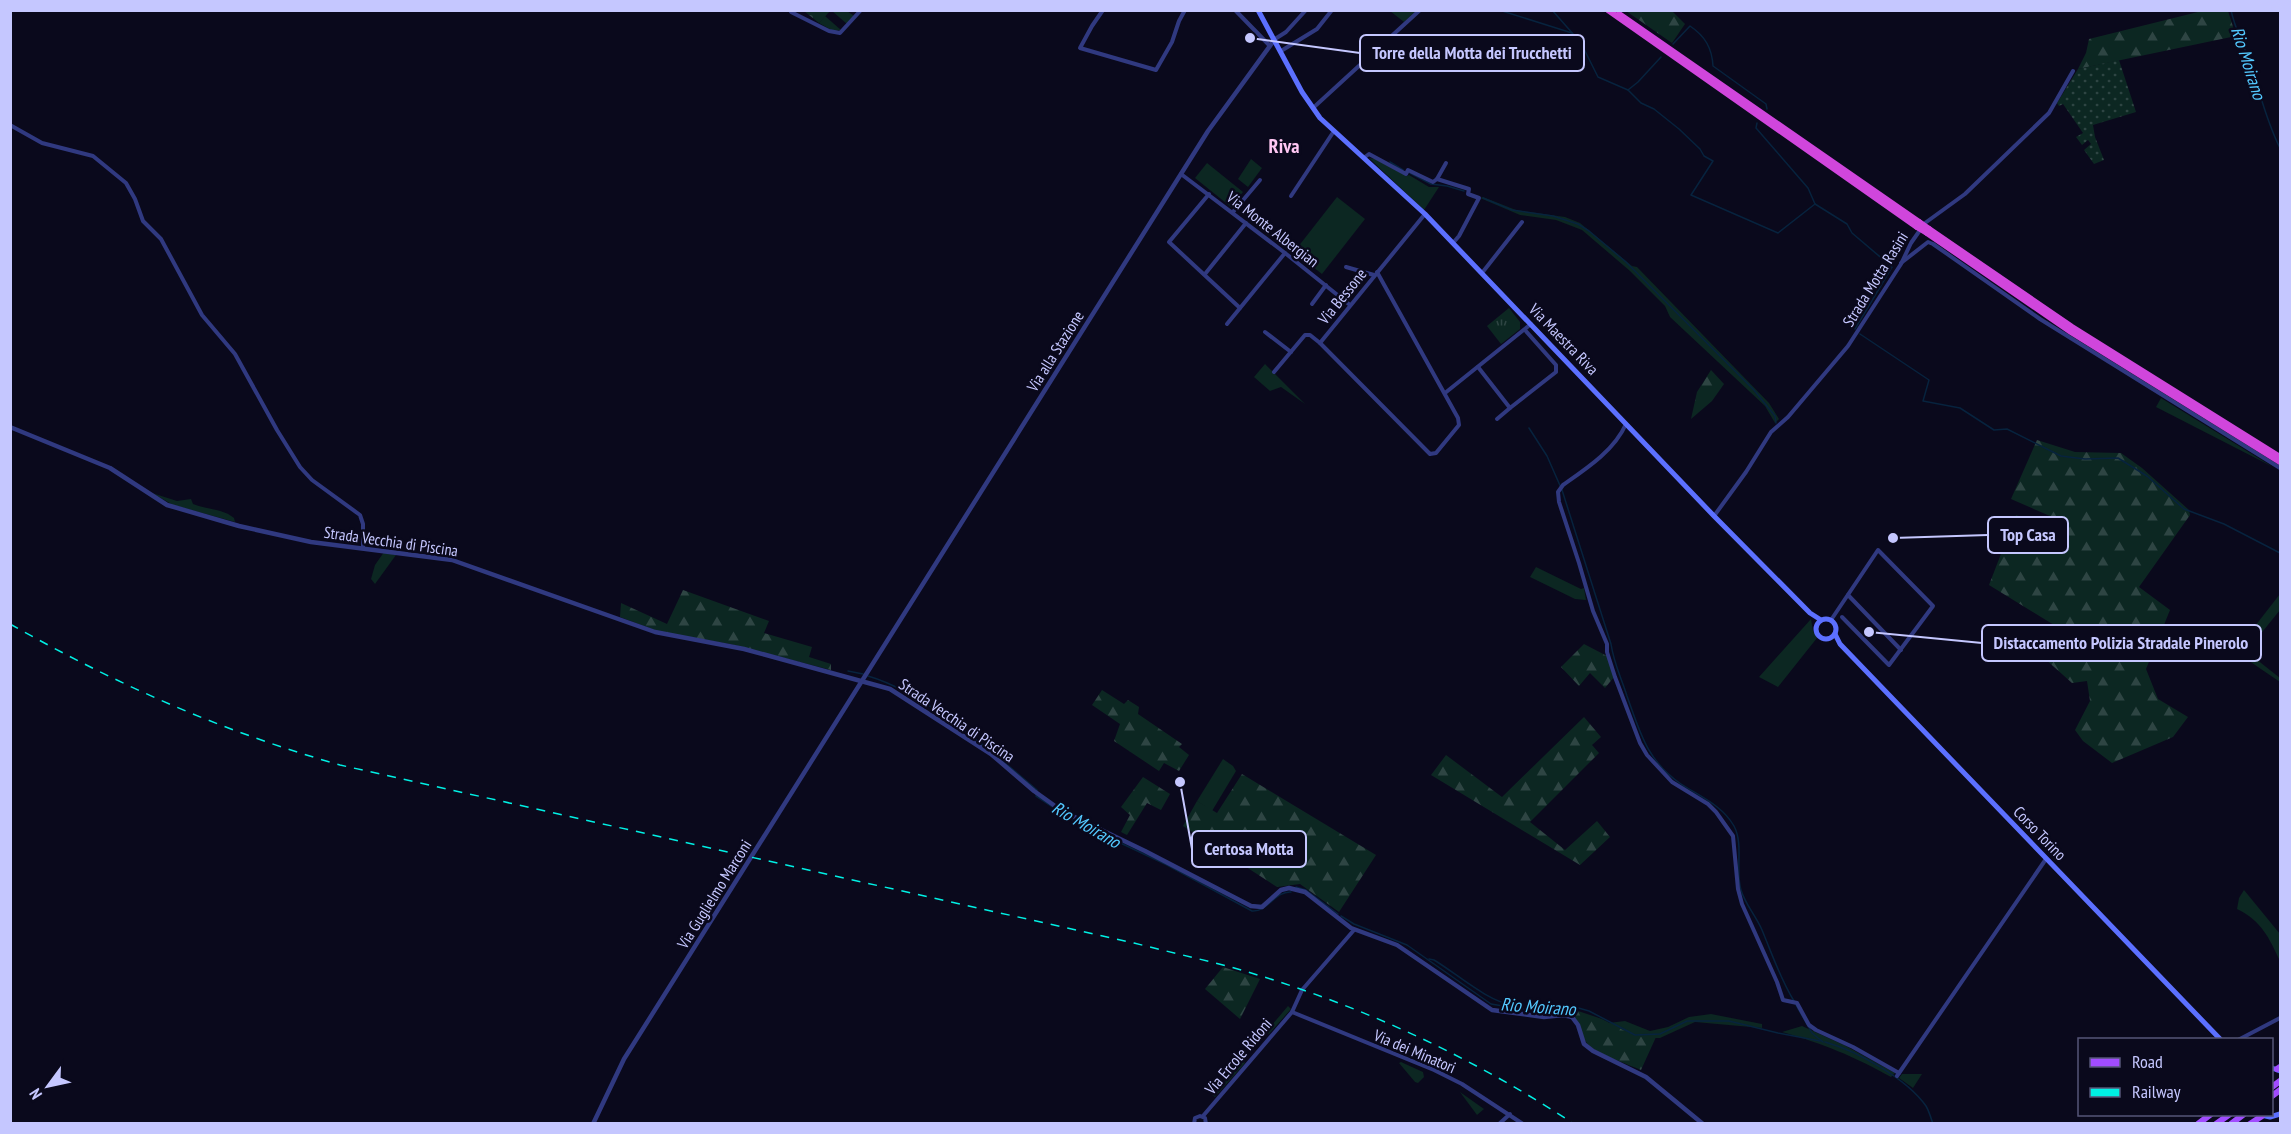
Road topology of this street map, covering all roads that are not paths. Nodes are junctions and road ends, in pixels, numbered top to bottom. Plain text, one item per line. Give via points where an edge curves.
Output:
1 (861, 10) edge
2 (1103, 10) edge
3 (1185, 10) edge
4 (1235, 10) edge
5 (1258, 10) edge
6 (1306, 10) edge
7 (1332, 10) edge
8 (1420, 10) edge
9 (1608, 10) edge
10 (1615, 10) edge
11 (791, 12) edge
12 (1275, 39) junction
13 (1269, 45) junction
14 (1281, 51) junction
15 (2073, 71) dead end
16 (1312, 108) junction
17 (10, 125) edge
18 (1334, 131) junction
19 (1365, 158) junction
20 (1446, 163) dead end
21 (1181, 174) junction
22 (1437, 179) junction
23 (1260, 180) dead end
24 (1209, 194) junction
25 (1291, 196) dead end
26 (1233, 212) junction
27 (1425, 214) junction
28 (1522, 222) dead end
29 (1246, 223) junction
30 (1918, 225) junction
31 (1928, 231) junction
32 (1453, 243) junction
33 (1285, 253) junction
34 (1900, 264) junction
35 (1346, 267) dead end
36 (1482, 273) junction
37 (1205, 274) junction
38 (1376, 274) junction
39 (1326, 285) junction
40 (1312, 304) dead end
41 (1350, 305) junction
42 (1240, 308) junction
43 (1227, 324) dead end
44 (1532, 324) junction
45 (1525, 330) junction
46 (1264, 332) dead end
47 (1320, 343) junction
48 (1291, 352) junction
49 (1478, 367) junction
50 (1274, 372) dead end
51 (1445, 393) junction
52 (1510, 408) junction
53 (1497, 419) dead end
54 (1627, 423) junction
55 (10, 427) edge
56 (2280, 457) edge
57 (2280, 462) edge
58 (2280, 468) edge
59 (1714, 516) junction
60 (363, 547) junction
61 (1848, 595) junction
62 (1842, 617) dead end
63 (1831, 620) junction
64 (1819, 623) junction
65 (1835, 634) junction
66 (1829, 639) junction
67 (1840, 644) junction
68 (1900, 650) junction
69 (862, 681) junction
70 (2046, 859) junction
71 (1354, 930) junction
72 (1292, 1012) junction
73 (2280, 1018) edge
74 (2219, 1038) edge
75 (2242, 1038) edge
76 (1510, 1114) junction
77 (1203, 1116) junction
78 (593, 1124) edge
79 (1194, 1124) edge
80 (1206, 1124) edge
81 (1499, 1124) edge
82 (1523, 1124) edge
83 (1703, 1124) edge

1 - 11 street via 840,33
2 - 3 street via 1080,48 1156,70
4 - 13 street
5 - 12 main road, Via Maestra Riva
6 - 12 street
7 - 14 street via 1317,29
8 - 16 street
9 - 30 highway
10 - 30 highway
12 - 13 street, Via alla Stazione
12 - 14 main road, Via Maestra Riva
13 - 21 street, Via alla Stazione
14 - 16 main road, Via Maestra Riva
15 - 34 street, Strada Motta Rasini via 2049,113 1965,194 1925,223
16 - 18 main road, Via Maestra Riva
17 - 60 street via 42,143 93,156 126,183 142,221 161,239 202,315 236,354 300,467 360,514
18 - 19 main road, Via Maestra Riva
18 - 25 street
19 - 22 street, Via Maestra Riva via 1369,154 1406,174 1408,170 1433,182
19 - 27 main road, Via Maestra Riva
20 - 22 street
21 - 24 street, Via Monte Albergian
21 - 69 street, Via alla Stazione
22 - 32 street, Via Maestra Riva via 1469,189 1468,194 1479,198
23 - 26 street
24 - 26 street, Via Monte Albergian
24 - 37 street via 1169,242
26 - 29 street, Via Monte Albergian
27 - 32 main road, Via Maestra Riva
27 - 38 street, Via Bessone
28 - 36 street
29 - 33 street, Via Monte Albergian
29 - 37 street
30 - 31 highway, bridge
31 - 56 highway
31 - 57 highway via 2071,332
32 - 36 main road, Via Maestra Riva
33 - 39 street, Via Monte Albergian
33 - 42 street
34 - 58 street via 1928,242 1933,244 2040,319
34 - 59 street, Strada Motta Rasini via 1848,346 1771,432
35 - 38 street
36 - 44 main road, Via Maestra Riva
37 - 42 street
38 - 41 street, Via Bessone
38 - 51 street
39 - 40 street
39 - 41 street, Via Monte Albergian
41 - 47 street, Via Bessone
42 - 43 street
44 - 45 street
44 - 54 main road, Via Maestra Riva
45 - 49 street
45 - 52 street via 1557,364 1556,372
46 - 48 street
47 - 48 street, Via Bessone via 1307,334
47 - 51 street via 1430,454 1436,453 1458,425
48 - 50 street, Via Bessone
49 - 51 street
49 - 52 street
52 - 53 street
54 - 59 main road, Via Maestra Riva
54 - 70 street via 1603,454 1563,485 1558,492 1559,502 1640,743 1672,782 1716,812 1733,836 1742,904 1783,1000 1795,1003 1816,1030 1898,1075
55 - 60 street, Strada Vecchia di Piscina via 110,468 167,505 311,542
59 - 64 main road, Via Maestra Riva
60 - 69 street, Strada Vecchia di Piscina via 452,560 655,632 744,649
61 - 63 street
61 - 68 street
61 - 68 street via 1878,550 1933,606
62 - 68 street via 1888,665
63 - 64 main road
63 - 65 main road via 1836,626
64 - 66 main road via 1819,637
65 - 66 main road
65 - 67 main road
66 - 67 main road
67 - 70 main road, Corso Torino
69 - 71 street, Strada Vecchia di Piscina via 890,689 915,704 990,754 1062,811 1251,906 1262,907 1289,888 1305,892
69 - 78 street, Via Guglielmo Marconi via 624,1059
70 - 74 main road, Corso Torino
71 - 72 street, Via Ercole Ridoni via 1302,990
71 - 83 street, Strada Vecchia di Piscina via 1397,945 1492,1010 1572,1017 1584,1044 1646,1077
72 - 76 street, Via dei Minatori via 1434,1070
72 - 77 street, Via Ercole Ridoni
73 - 75 street
76 - 81 street
76 - 82 street, Via dei Minatori
77 - 79 street, Via Ercole Ridoni via 1196,1117
77 - 80 street

